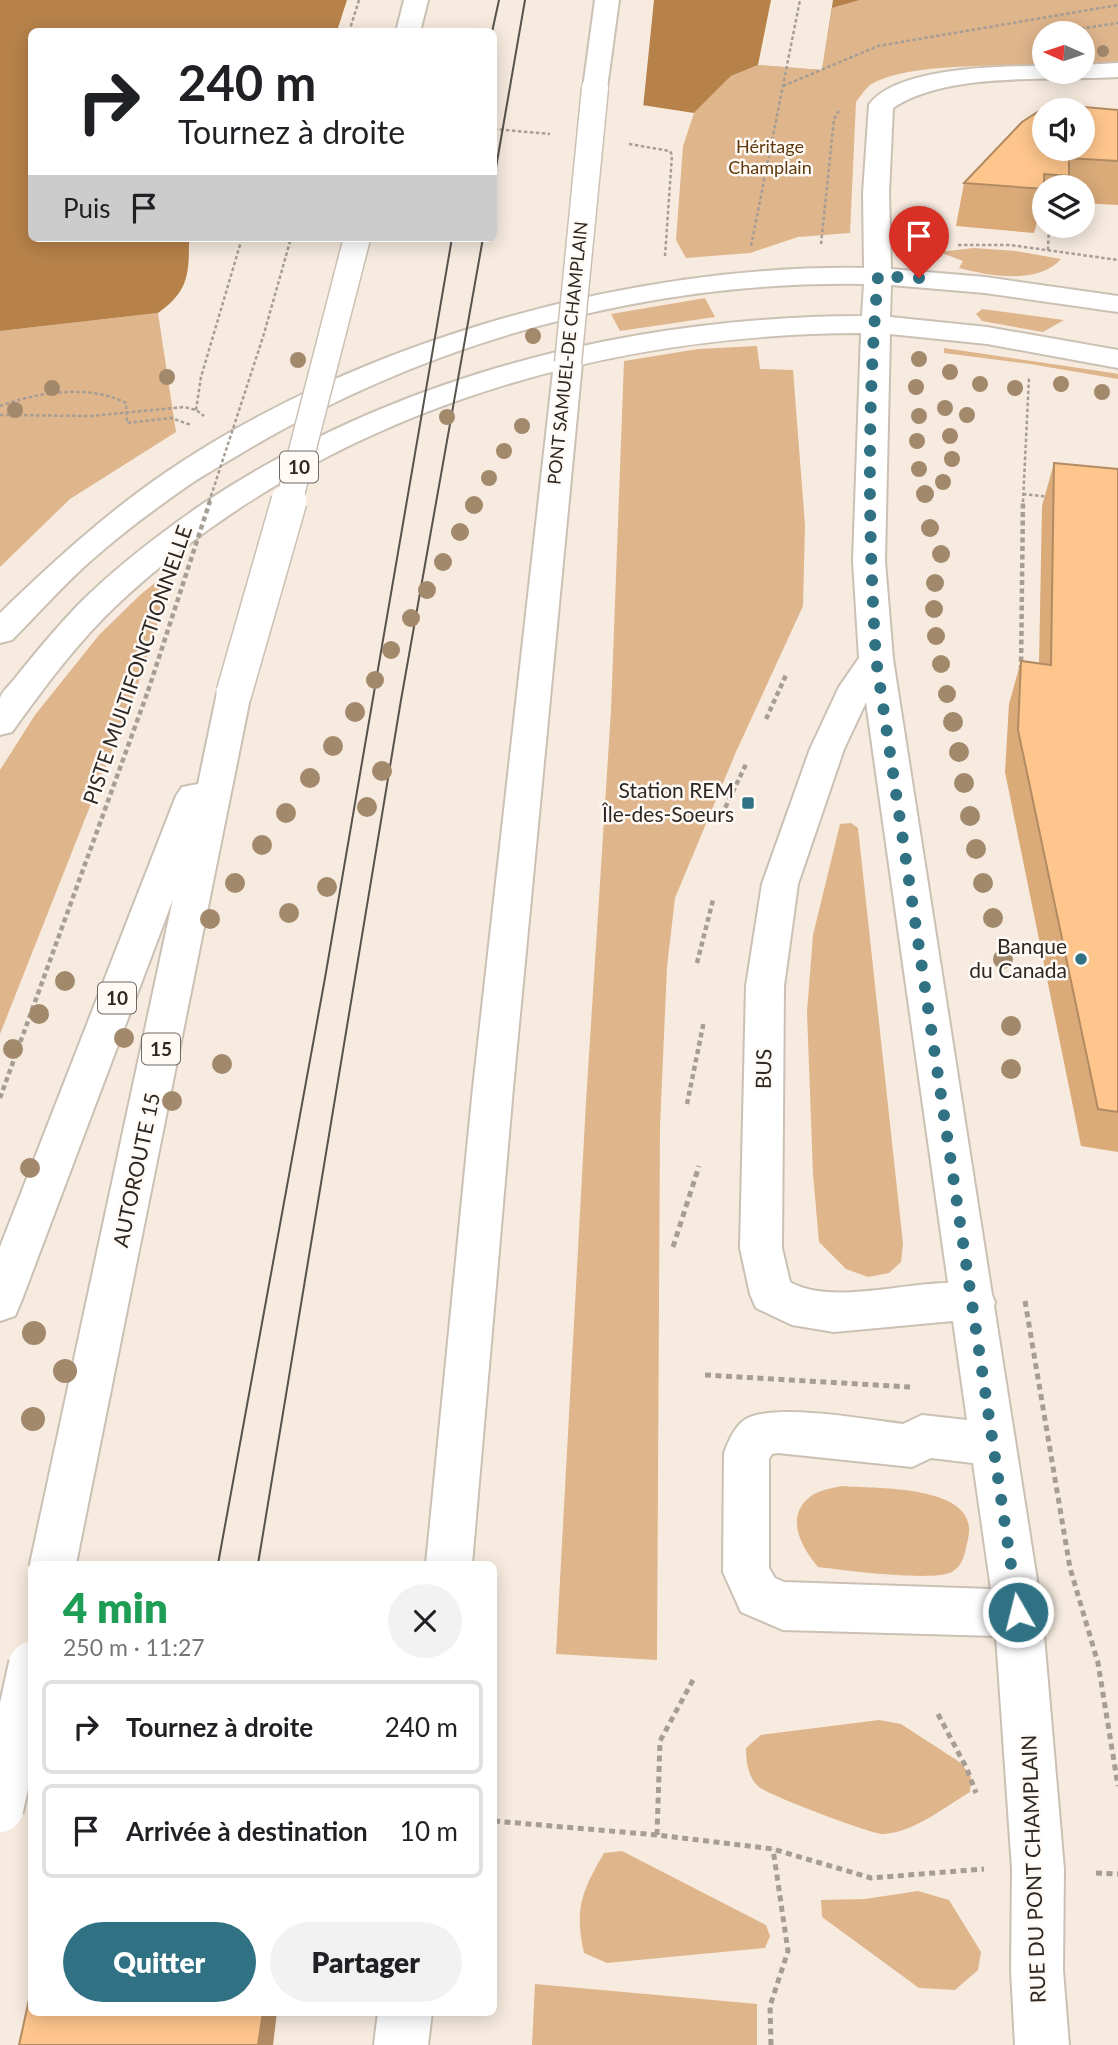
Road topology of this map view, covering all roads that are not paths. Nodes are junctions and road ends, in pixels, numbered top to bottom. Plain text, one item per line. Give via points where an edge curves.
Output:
1 (416, 0) edge
2 (607, 0) edge
3 (409, 28) edge
4 (1118, 70) edge
5 (356, 242) edge
6 (878, 276) junction
7 (1109, 303) edge
8 (874, 325) junction
9 (1105, 356) edge
10 (0, 632) edge
11 (876, 659) junction
12 (234, 693) junction
13 (0, 723) edge
14 (0, 1302) edge
15 (974, 1302) junction
16 (993, 1444) junction
17 (55, 1561) edge
18 (449, 1561) edge
19 (1018, 1612) junction
20 (28, 1683) edge
21 (0, 1809) edge
22 (405, 2016) edge
23 (401, 2045) edge
24 (1041, 2045) edge

1 - 3 main road
2 - 18 main road, PONT SAMUEL-DE CHAMPLAIN, bridge via 575,273
4 - 6 main road, RUE DU PONT CHAMPLAIN via 934,81 888,98 881,105 880,120
5 - 12 main road, 10, bridge via 298,470
6 - 7 main road
6 - 8 main road, RUE DU PONT CHAMPLAIN
6 - 10 main road via 743,281 629,295 516,323 397,365 311,401 181,478 69,563
7 - 9 main road
8 - 9 main road via 978,335
8 - 11 main road, RUE DU PONT CHAMPLAIN via 869,561
8 - 13 main road via 729,331 604,348 460,388 369,425 254,486 157,553 65,640
11 - 15 main road, RUE DU PONT CHAMPLAIN
11 - 15 main road, BUS via 856,687 827,749 780,884 765,986 761,1248 771,1294 792,1307 834,1312
12 - 14 main road, 10
12 - 17 main road, AUTOROUTE 15 / 15
15 - 16 main road, RUE DU PONT CHAMPLAIN
16 - 19 main road, RUE DU PONT CHAMPLAIN
16 - 19 main road via 922,1436 912,1446 778,1432 759,1436 746,1453 746,1572 758,1595 783,1606
19 - 24 main road, RUE DU PONT CHAMPLAIN via 1014,1869 1037,1970
20 - 21 main road, bridge
22 - 23 main road

